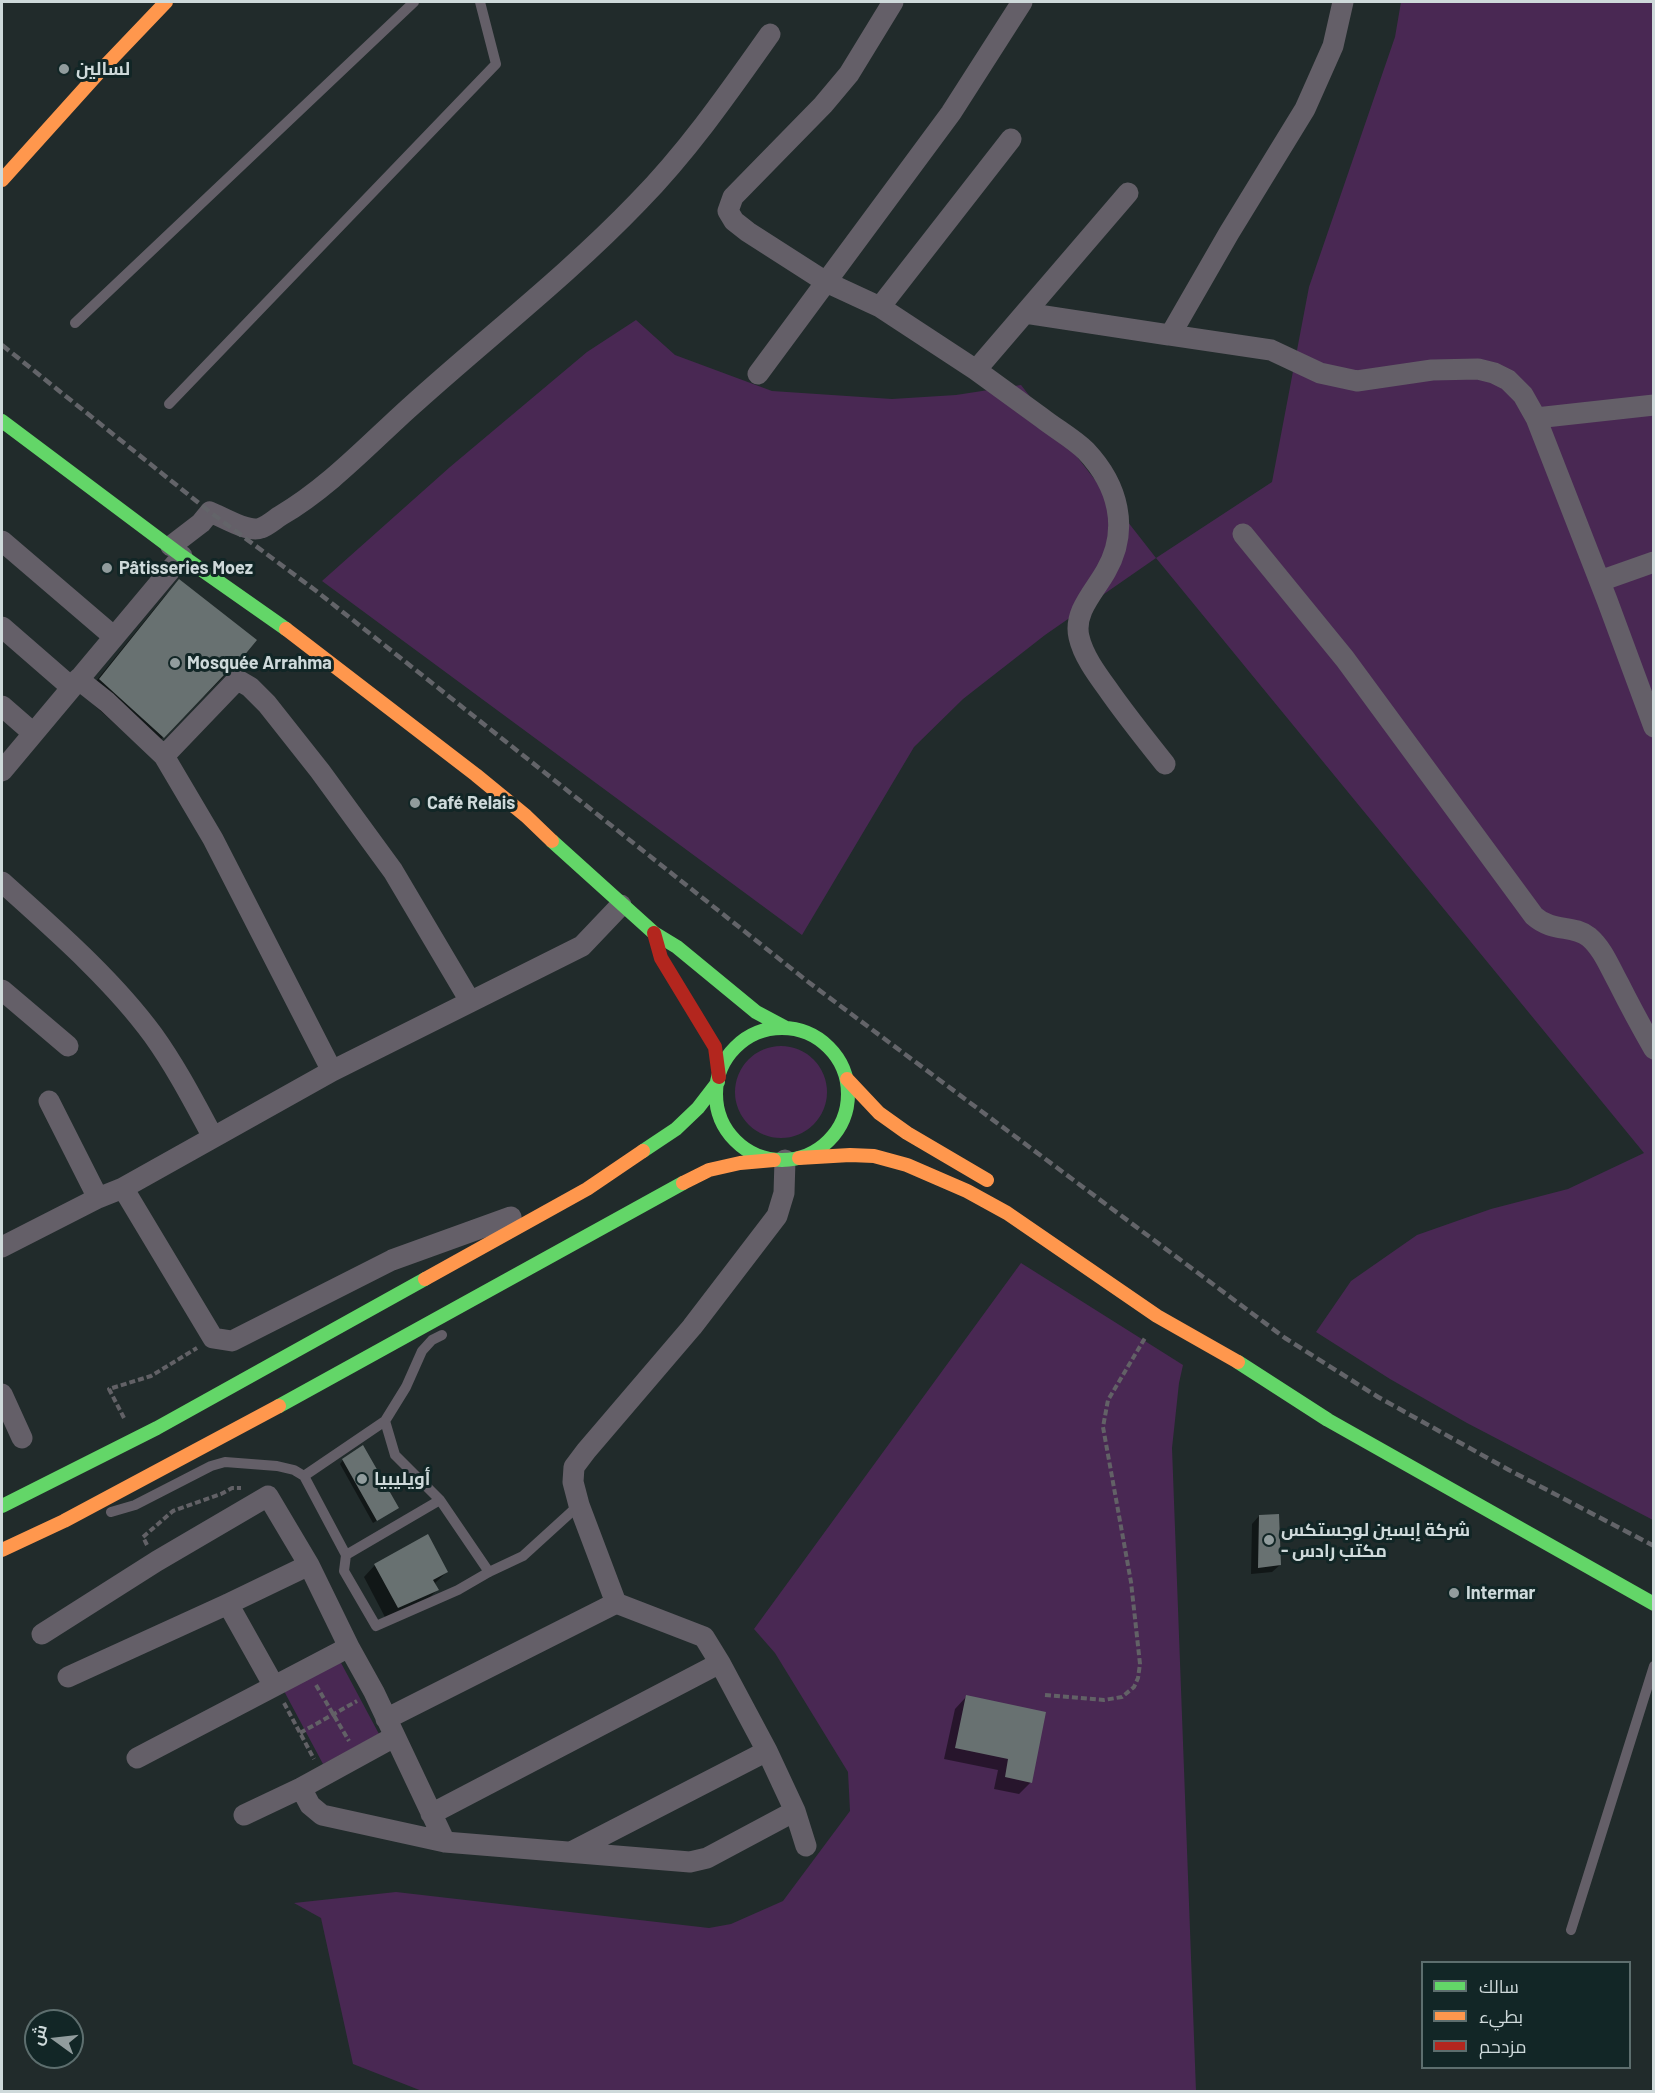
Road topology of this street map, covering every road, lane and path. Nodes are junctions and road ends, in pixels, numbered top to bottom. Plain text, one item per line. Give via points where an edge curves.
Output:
1 (166, 2) edge
2 (414, 2) edge
3 (480, 2) edge
4 (893, 2) edge
5 (1022, 2) edge
6 (1343, 2) edge
7 (770, 34) dead end
8 (1011, 139) dead end
9 (2, 180) edge
10 (1128, 193) dead end
11 (826, 282) junction
12 (880, 307) junction
13 (1025, 313) junction
14 (75, 323) dead end
15 (1170, 335) junction
16 (976, 370) junction
17 (758, 374) dead end
18 (169, 404) dead end
19 (1653, 405) edge
20 (1536, 418) junction
21 (2, 421) edge
22 (1243, 534) dead end
23 (2, 541) edge
24 (177, 551) junction
25 (1653, 562) edge
26 (1600, 581) junction
27 (2, 627) edge
28 (113, 636) junction
29 (75, 683) junction
30 (2, 706) edge
31 (1653, 727) edge
32 (33, 733) junction
33 (164, 756) junction
34 (1165, 764) dead end
35 (2, 771) edge
36 (2, 882) edge
37 (621, 905) junction
38 (654, 933) junction
39 (2, 990) edge
40 (470, 1001) junction
41 (786, 1028) junction
42 (68, 1046) dead end
43 (1653, 1050) edge
44 (332, 1071) junction
45 (719, 1079) junction
46 (847, 1079) junction
47 (49, 1101) dead end
48 (213, 1137) junction
49 (786, 1159) junction
50 (123, 1188) junction
51 (1002, 1188) dead end
52 (588, 1189) junction
53 (98, 1198) junction
54 (2, 1247) edge
55 (537, 1263) junction
56 (504, 1295) dead end
57 (1157, 1316) junction
58 (450, 1330) dead end
59 (213, 1338) junction
60 (109, 1389) dead end
61 (2, 1394) edge
62 (385, 1421) junction
63 (22, 1438) dead end
64 (304, 1476) junction
65 (232, 1488) dead end
66 (440, 1500) junction
67 (579, 1505) junction
68 (2, 1506) edge
69 (64, 1521) junction
70 (148, 1547) dead end
71 (2, 1550) edge
72 (346, 1555) junction
73 (309, 1565) junction
74 (489, 1572) junction
75 (228, 1604) junction
76 (616, 1604) junction
77 (1653, 1604) edge
78 (42, 1634) dead end
79 (349, 1647) junction
80 (720, 1663) junction
81 (1653, 1666) edge
82 (307, 1670) junction
83 (68, 1677) dead end
84 (274, 1686) junction
85 (374, 1692) junction
86 (1045, 1695) dead end
87 (333, 1713) junction
88 (390, 1728) junction
89 (300, 1733) junction
90 (767, 1751) junction
91 (358, 1757) junction
92 (137, 1758) dead end
93 (323, 1776) junction
94 (301, 1788) junction
95 (795, 1811) junction
96 (431, 1814) junction
97 (244, 1815) dead end
98 (445, 1842) junction
99 (806, 1846) dead end
100 (571, 1852) junction
101 (1570, 1930) dead end

1 - 9 main road
2 - 14 lane
3 - 18 lane via 496,64
4 - 11 street via 849,75 733,197 728,212 748,232
5 - 11 street via 951,113
6 - 15 street via 1333,46 1305,109
7 - 24 street via 722,102 639,201 580,259 328,483 260,529 210,512
8 - 12 street
10 - 13 street
11 - 12 street
11 - 17 street
12 - 16 street
13 - 15 street
13 - 16 street
15 - 20 street via 1271,350 1320,373 1356,381 1432,370 1478,369 1508,380 1523,395
16 - 34 street via 1084,450 1104,473 1115,498 1119,532 1116,550 1079,620 1078,635 1094,670
19 - 20 street
20 - 26 street
21 - 24 main road
22 - 43 street via 1345,659 1534,915 1543,924 1587,935 1594,942
23 - 28 street
24 - 28 street
24 - 37 main road via 292,633 476,775
25 - 26 street
26 - 31 street
27 - 29 street
28 - 29 street
29 - 32 street
29 - 33 street via 107,702
30 - 32 street
32 - 35 street
33 - 40 street via 233,684 238,681 250,687 320,771 393,871
33 - 44 street via 213,839
36 - 48 street via 114,990 151,1033 177,1070
37 - 38 main road
37 - 40 street via 582,946
38 - 41 main road via 677,947 756,1012
38 - 45 main road via 661,958 715,1047
39 - 42 street
40 - 44 street
41 - 45 main road via 750,1036 726,1061
41 - 46 main road via 807,1033 825,1044
44 - 48 street
45 - 49 main road via 719,1113 734,1139 760,1156
45 - 52 main road via 676,1129
46 - 49 main road via 848,1100 833,1137 818,1150
46 - 51 main road via 879,1113 907,1133
47 - 53 street
48 - 50 street
49 - 55 main road via 709,1170
49 - 57 main road via 874,1156 907,1165 1007,1213
49 - 67 street via 784,1193 777,1216 692,1327 574,1467
50 - 53 street
50 - 59 street
52 - 59 street via 392,1260 232,1341
52 - 68 main road via 158,1428
53 - 54 street
55 - 56 lane
55 - 69 main road
57 - 77 main road via 1328,1420
57 - 86 path via 1108,1400 1103,1427 1131,1582 1140,1664 1138,1678 1122,1697 1104,1700
58 - 62 lane via 422,1351
59 - 60 path via 151,1376
61 - 63 street
62 - 64 lane
62 - 66 lane via 395,1455
64 - 69 lane via 277,1466 225,1462 135,1505
64 - 72 lane
65 - 70 path via 172,1511 143,1537
66 - 72 lane
66 - 74 lane
67 - 74 lane via 523,1556
67 - 76 street
69 - 71 main road
72 - 74 lane via 344,1571 375,1626
73 - 75 street
73 - 78 street via 268,1496
73 - 79 street
75 - 83 street
75 - 84 street
76 - 80 street via 704,1637
76 - 88 street
79 - 82 street
79 - 85 street
80 - 90 street
80 - 96 street
81 - 101 lane
82 - 84 street
82 - 87 path
84 - 89 path
84 - 92 street
85 - 87 path
85 - 88 street
87 - 89 path
87 - 91 path
88 - 91 street
88 - 96 street
89 - 93 path
90 - 95 street
90 - 100 street
91 - 93 street
93 - 94 street
94 - 97 street
94 - 98 street via 310,1805 322,1815
95 - 99 street
95 - 100 street via 707,1858 690,1862
96 - 98 street
98 - 100 street

